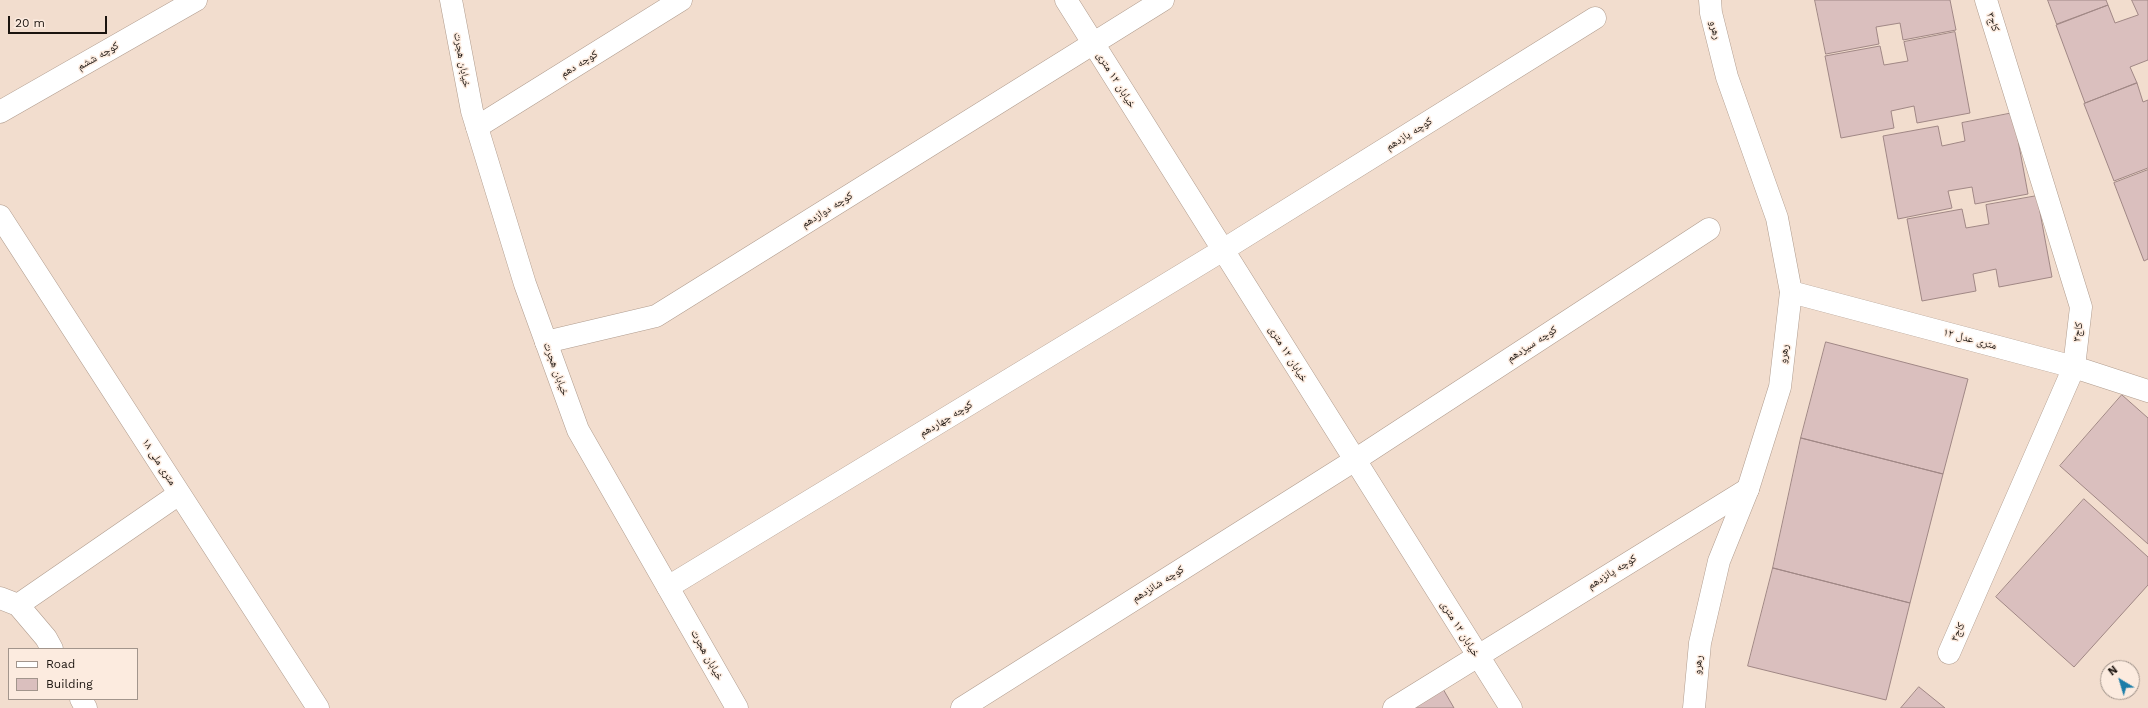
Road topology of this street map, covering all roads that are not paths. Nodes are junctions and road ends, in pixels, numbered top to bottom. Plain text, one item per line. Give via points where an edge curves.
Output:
1 (196, 0) edge
2 (452, 0) edge
3 (681, 0) edge
4 (1066, 0) edge
5 (1163, 0) edge
6 (1710, 0) edge
7 (1986, 0) edge
8 (1594, 18) dead end
9 (1094, 43) junction
10 (0, 112) edge
11 (477, 127) junction
12 (0, 216) edge
13 (1709, 229) dead end
14 (1223, 250) junction
15 (1791, 292) junction
16 (546, 342) junction
17 (2074, 367) junction
18 (2148, 390) edge
19 (1355, 460) junction
20 (1748, 489) junction
21 (179, 494) junction
22 (668, 587) junction
23 (9, 602) edge
24 (51, 648) edge
25 (1949, 653) dead end
26 (1477, 656) junction
27 (318, 708) edge
28 (737, 708) edge
29 (962, 708) edge
30 (1394, 708) edge
31 (1511, 708) edge
32 (1694, 708) edge

1 - 10 street, کوچه ششم
2 - 11 street, خیابان هجرت
3 - 11 street, کوچه دهم
4 - 9 street, خیابان ۱۲ متری
5 - 9 street, کوچه دوازدهم
6 - 15 street, رهرو via 1727,77 1777,218
7 - 17 street, کاج۳ via 2081,307
8 - 14 street, کوچه یازدهم
9 - 14 street, خیابان ۱۲ متری
9 - 16 street, کوچه دوازدهم via 656,316
11 - 16 street, خیابان هجرت via 525,284
12 - 21 street, ۱۸ متری ملی
13 - 19 street, کوچه سیزدهم
14 - 19 street, خیابان ۱۲ متری
14 - 22 street, کوچه چهاردهم
15 - 17 street, ۱۲ متری عدل
15 - 20 street, رهرو via 1780,387
16 - 22 street, خیابان هجرت via 578,430
17 - 18 street, ۱۲ متری عدل
17 - 25 street, کاج۳
19 - 26 street, خیابان ۱۲ متری
19 - 29 street, کوچه شانزدهم
20 - 26 street, کوچه پانزدهم
20 - 32 street, رهرو via 1719,561 1700,643
21 - 23 street
21 - 27 street, ۱۸ متری ملی
22 - 28 street, خیابان هجرت
23 - 24 street via 46,638
26 - 30 street, کوچه پانزدهم
26 - 31 street, خیابان ۱۲ متری

